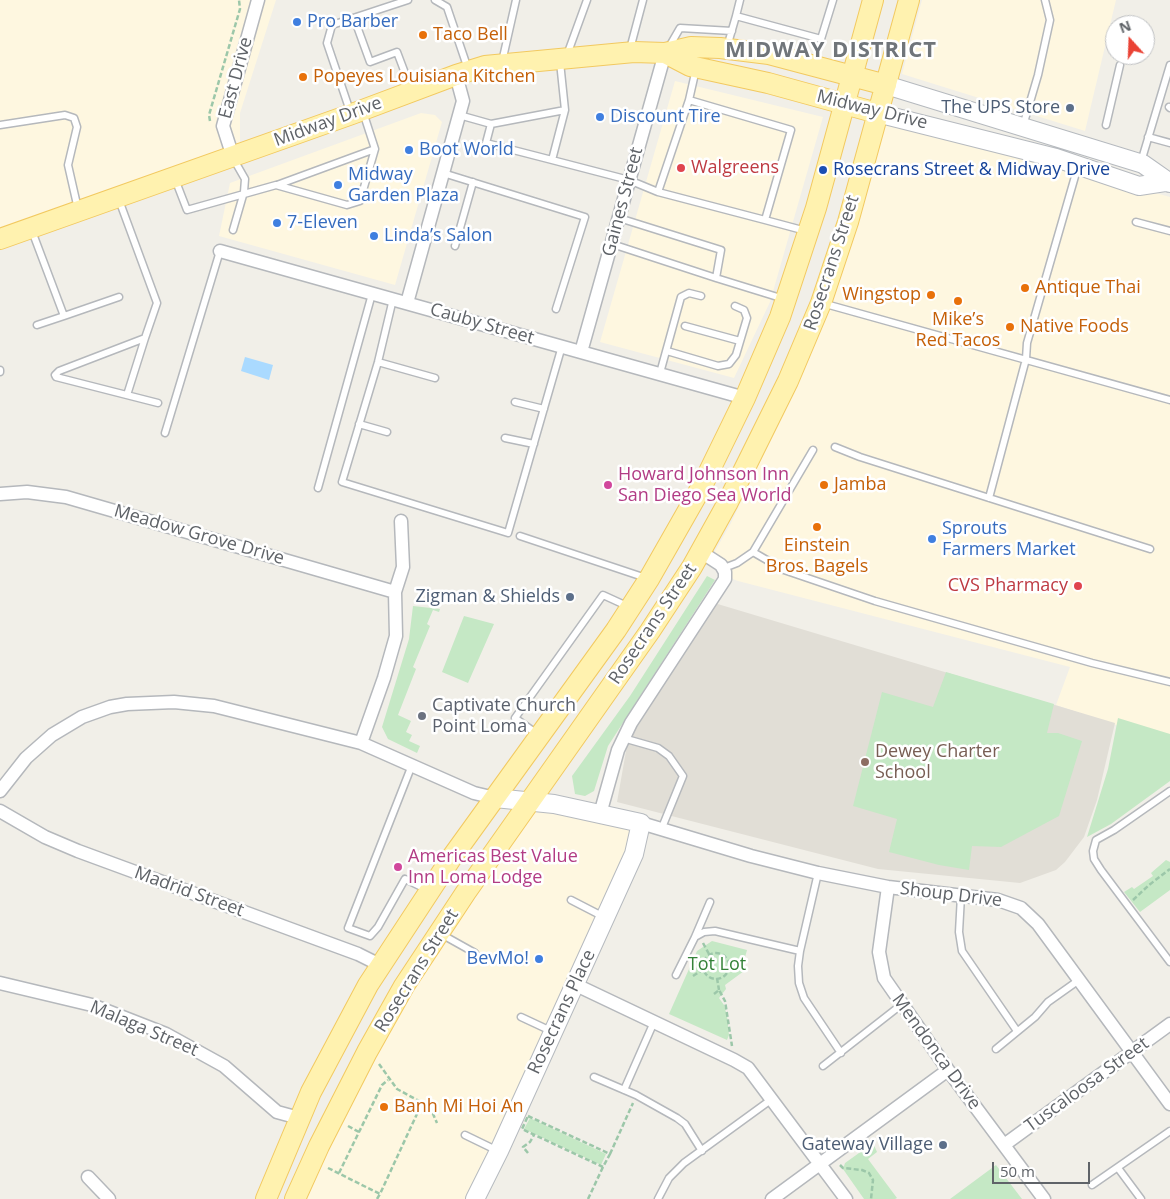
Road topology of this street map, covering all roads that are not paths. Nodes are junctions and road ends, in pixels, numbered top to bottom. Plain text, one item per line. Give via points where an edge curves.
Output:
1 (258, 0) edge
2 (408, 0) edge
3 (435, 0) edge
4 (516, 0) edge
5 (587, 0) edge
6 (643, 0) edge
7 (740, 0) edge
8 (833, 0) edge
9 (873, 0) edge
10 (909, 0) edge
11 (1046, 0) edge
12 (386, 3) edge
13 (736, 16) junction
14 (354, 18) junction
15 (729, 40) junction
16 (629, 52) junction
17 (665, 53) junction
18 (562, 58) junction
19 (501, 64) junction
20 (1120, 65) edge
21 (1170, 65) edge
22 (696, 68) junction
23 (462, 73) junction
24 (852, 75) junction
25 (886, 85) junction
26 (412, 92) junction
27 (688, 100) junction
28 (844, 104) junction
29 (565, 110) junction
30 (357, 112) junction
31 (878, 113) junction
32 (460, 115) junction
33 (491, 124) junction
34 (0, 125) edge
35 (1106, 125) dead end
36 (1023, 126) junction
37 (1148, 137) junction
38 (1170, 143) edge
39 (375, 148) junction
40 (233, 157) junction
41 (552, 160) junction
42 (1140, 163) junction
43 (1078, 165) junction
44 (443, 173) junction
45 (175, 178) junction
46 (629, 180) junction
47 (473, 182) junction
48 (1168, 183) edge
49 (276, 185) junction
50 (244, 192) junction
51 (658, 192) junction
52 (118, 198) junction
53 (78, 213) junction
54 (619, 218) junction
55 (765, 220) junction
56 (1136, 222) dead end
57 (31, 228) junction
58 (233, 230) dead end
59 (808, 231) junction
60 (1170, 231) edge
61 (0, 239) edge
62 (612, 244) junction
63 (455, 246) dead end
64 (220, 251) joint
65 (716, 278) junction
66 (372, 294) junction
67 (701, 296) dead end
68 (119, 297) dead end
69 (393, 299) junction
70 (786, 299) junction
71 (407, 303) junction
72 (821, 303) junction
73 (735, 306) dead end
74 (556, 309) dead end
75 (64, 316) junction
76 (37, 325) dead end
77 (685, 326) dead end
78 (145, 338) junction
79 (740, 341) junction
80 (562, 346) junction
81 (581, 352) junction
82 (667, 352) junction
83 (1026, 359) junction
84 (378, 362) junction
85 (660, 373) junction
86 (435, 378) dead end
87 (127, 395) junction
88 (745, 398) junction
89 (1170, 400) edge
90 (515, 402) dead end
91 (158, 404) dead end
92 (544, 409) junction
93 (359, 424) junction
94 (387, 432) dead end
95 (165, 433) dead end
96 (505, 438) dead end
97 (534, 444) junction
98 (834, 447) dead end
99 (813, 450) dead end
100 (318, 488) dead end
101 (0, 494) edge
102 (989, 498) junction
103 (401, 521) dead end
104 (520, 536) dead end
105 (1150, 549) dead end
106 (701, 552) junction
107 (753, 552) junction
108 (724, 568) junction
109 (649, 579) junction
110 (395, 592) junction
111 (631, 608) junction
112 (1170, 682) edge
113 (541, 737) junction
114 (623, 738) junction
115 (361, 743) junction
116 (412, 765) junction
117 (0, 791) edge
118 (1170, 791) edge
119 (495, 798) junction
120 (530, 800) junction
121 (0, 811) edge
122 (600, 814) junction
123 (641, 823) junction
124 (661, 830) junction
125 (818, 873) junction
126 (888, 887) junction
127 (429, 891) junction
128 (961, 896) junction
129 (571, 900) dead end
130 (710, 902) dead end
131 (605, 918) junction
132 (439, 933) junction
133 (696, 936) junction
134 (800, 952) junction
135 (475, 953) dead end
136 (1170, 962) edge
137 (380, 966) junction
138 (676, 975) dead end
139 (1079, 980) junction
140 (0, 983) edge
141 (574, 984) junction
142 (902, 1005) junction
143 (521, 1017) dead end
144 (654, 1022) junction
145 (1170, 1024) edge
146 (1017, 1031) junction
147 (552, 1032) junction
148 (996, 1049) dead end
149 (1132, 1052) junction
150 (840, 1053) junction
151 (823, 1066) dead end
152 (948, 1070) junction
153 (594, 1077) dead end
154 (624, 1090) junction
155 (772, 1098) junction
156 (1170, 1104) edge
157 (299, 1118) junction
158 (1170, 1132) edge
159 (465, 1136) dead end
160 (1004, 1145) junction
161 (702, 1150) junction
162 (499, 1151) junction
163 (820, 1164) junction
164 (1118, 1168) junction
165 (88, 1177) dead end
166 (1092, 1185) dead end
167 (109, 1199) edge
168 (266, 1199) edge
169 (295, 1199) edge
170 (475, 1199) edge
171 (658, 1199) edge
172 (772, 1199) edge
173 (846, 1199) edge
174 (1044, 1199) edge
175 (1141, 1199) edge

1 - 40 street, East Drive via 223,126
2 - 12 lane
3 - 23 lane via 447,7
4 - 19 lane
5 - 18 lane
6 - 16 lane
7 - 13 lane
8 - 13 lane via 821,39
9 - 24 main road, Rosecrans Street
10 - 25 main road, Rosecrans Street
11 - 36 lane via 1050,20
12 - 14 lane
13 - 15 lane
14 - 26 lane via 370,62 397,52
14 - 30 lane via 332,25 327,44
15 - 17 main road, Midway Drive
15 - 24 main road, Midway Drive
16 - 17 main road, Midway Drive
16 - 18 main road, Midway Drive
17 - 22 main road, Midway Drive
17 - 46 street, Gaines Street
18 - 19 main road, Midway Drive
18 - 29 lane
19 - 23 main road, Midway Drive
20 - 35 lane
21 - 37 lane
22 - 27 lane
22 - 28 main road, Midway Drive
23 - 26 main road, Midway Drive
23 - 32 street
24 - 25 main road, Midway Drive
24 - 28 main road, Rosecrans Street
25 - 31 main road, Rosecrans Street
25 - 36 main road, Midway Drive
26 - 30 main road, Midway Drive
27 - 51 lane
27 - 55 lane via 791,130
28 - 31 main road, Midway Drive
28 - 59 main road, Rosecrans Street
29 - 33 lane
29 - 41 lane
30 - 39 lane
30 - 40 main road, Midway Drive
31 - 43 main road, Midway Drive
31 - 72 main road, Rosecrans Street via 848,222
32 - 33 lane
32 - 44 street
33 - 41 lane via 486,143
34 - 53 lane via 65,115 74,118 77,127 68,165
36 - 42 main road, Midway Drive
37 - 38 lane
37 - 42 lane
39 - 49 lane
39 - 49 lane via 360,201 347,205
40 - 45 main road, Midway Drive
40 - 50 lane via 245,179
41 - 46 lane
42 - 48 main road, Midway Drive
43 - 48 main road, Midway Drive via 1139,186
43 - 83 lane via 1027,344
44 - 47 lane
44 - 71 street
45 - 50 lane via 187,210
45 - 52 main road, Midway Drive
46 - 51 lane
46 - 54 street, Gaines Street
47 - 63 lane
47 - 74 lane via 585,217
49 - 50 lane via 254,193
50 - 58 lane
51 - 55 lane
52 - 53 main road, Midway Drive
52 - 78 lane via 157,303
53 - 57 main road, Midway Drive
54 - 62 street, Gaines Street
54 - 65 lane via 721,250
55 - 59 lane
56 - 60 lane
57 - 61 main road, Midway Drive
57 - 75 lane
59 - 70 main road, Rosecrans Street
62 - 65 lane
62 - 81 street, Gaines Street
64 - 66 street, Cauby Street
64 - 95 lane
65 - 70 lane
66 - 69 street, Cauby Street
66 - 100 lane
67 - 82 lane via 689,293 681,297
68 - 75 lane
69 - 71 street, Cauby Street
69 - 84 lane
70 - 88 main road, Rosecrans Street
71 - 80 street, Cauby Street
72 - 83 lane
72 - 106 main road, Rosecrans Street via 768,422
73 - 79 lane via 747,315
75 - 76 lane
77 - 79 lane
78 - 87 lane
78 - 87 lane via 55,375
79 - 82 lane via 734,360 724,366
80 - 81 street, Cauby Street
80 - 92 lane
81 - 85 street, Cauby Street
82 - 85 lane
83 - 89 lane
83 - 102 lane
84 - 86 lane
84 - 93 lane
85 - 88 street, Cauby Street
87 - 91 lane
88 - 109 main road, Rosecrans Street via 702,486
90 - 92 lane
92 - 97 lane
93 - 94 lane
93 - 97 lane via 342,482 508,533
96 - 97 lane
98 - 102 lane
99 - 107 lane
101 - 110 street, Meadow Grove Drive via 27,492 66,497
102 - 105 lane
103 - 110 street via 403,567
104 - 109 lane
106 - 108 street
106 - 120 main road, Rosecrans Street via 650,632
107 - 108 lane
107 - 112 lane via 784,570 875,601
108 - 114 street via 726,576 723,583
109 - 111 main road, Rosecrans Street
110 - 115 street via 396,636
111 - 113 main road, Rosecrans Street
111 - 113 lane via 603,595 515,718
113 - 119 main road, Rosecrans Street
114 - 122 street
114 - 124 lane via 658,748 669,756 683,776
115 - 116 street
115 - 117 street via 214,706 174,702 132,703 82,717 52,735 26,758
116 - 119 street via 474,793
116 - 127 lane via 348,928 370,936 405,880
118 - 136 lane via 1096,840 1094,859
119 - 120 main road
119 - 127 main road, Rosecrans Street
120 - 122 main road
120 - 132 main road, Rosecrans Street
121 - 137 street, Madrid Street via 45,837 78,851 358,954
122 - 123 main road
123 - 124 street, Shoup Drive
123 - 131 main road, Rosecrans Place via 634,854
124 - 125 street, Shoup Drive
125 - 126 street, Shoup Drive
125 - 134 lane
126 - 128 street, Shoup Drive
126 - 142 street, Mendonca Drive via 879,960 884,978
127 - 137 main road, Rosecrans Street
128 - 139 street, Shoup Drive via 1004,901 1021,908 1038,924
128 - 146 lane via 959,932 962,951
129 - 131 lane
130 - 133 lane
131 - 141 main road, Rosecrans Place
132 - 135 lane
132 - 169 main road, Rosecrans Street via 404,986 367,1052
133 - 134 lane via 715,931
133 - 138 lane
134 - 150 lane via 798,966 804,998
137 - 157 main road, Rosecrans Street
139 - 146 lane via 1048,1002
139 - 149 street, Shoup Drive
140 - 157 street, Malaga Street via 92,1005 166,1034 224,1066 277,1112
141 - 144 street
141 - 147 main road, Rosecrans Place
142 - 150 lane
142 - 152 street, Mendonca Drive
143 - 147 lane
144 - 154 lane
144 - 155 street via 734,1060 751,1071
145 - 149 street, Tuscaloosa Street
146 - 148 lane
147 - 162 main road, Rosecrans Place
149 - 156 street, Shoup Drive
149 - 160 street, Tuscaloosa Street
150 - 151 lane
152 - 160 street, Mendonca Drive
152 - 163 street
153 - 154 lane
154 - 161 lane via 685,1124
155 - 161 lane
155 - 163 street
157 - 168 main road, Rosecrans Street
158 - 164 lane
159 - 162 lane
160 - 174 street, Mendonca Drive
161 - 171 lane via 669,1178
162 - 170 main road, Rosecrans Place
163 - 172 street
163 - 173 street
164 - 166 lane
164 - 175 lane
165 - 167 street

